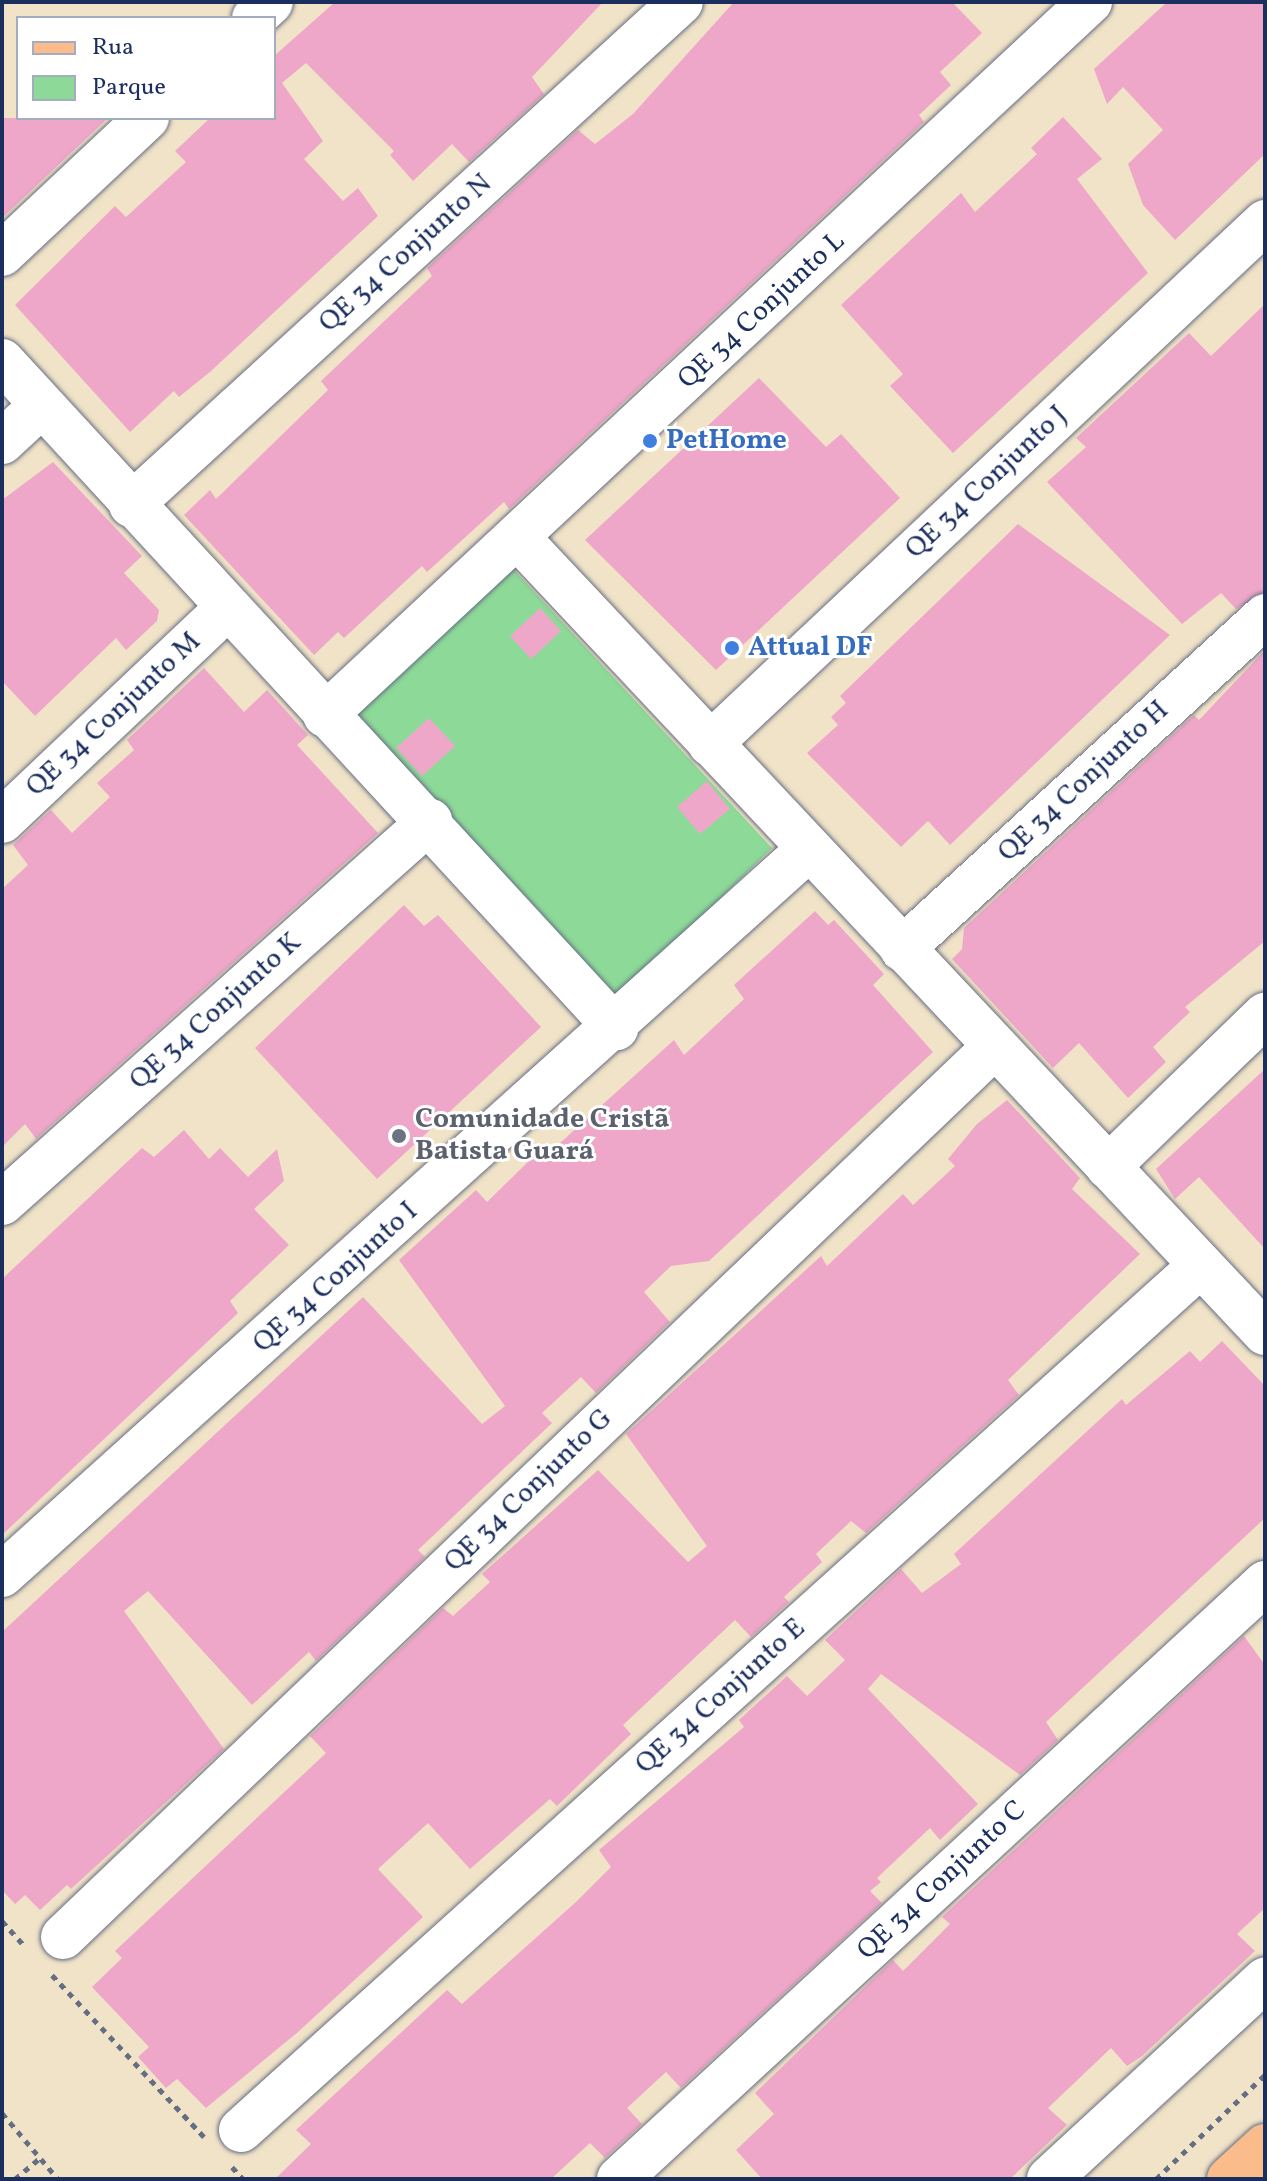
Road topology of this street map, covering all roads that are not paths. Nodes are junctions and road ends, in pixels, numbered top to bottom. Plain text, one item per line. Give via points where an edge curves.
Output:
1 (271, 2) edge
2 (681, 2) edge
3 (1090, 2) edge
4 (256, 16) edge
5 (145, 120) edge
6 (1265, 222) edge
7 (2, 254) edge
8 (2, 361) edge
9 (42, 405) junction
10 (2, 442) edge
11 (131, 505) junction
12 (520, 540) junction
13 (225, 610) junction
14 (1265, 616) edge
15 (325, 715) junction
16 (710, 744) junction
17 (2, 821) edge
18 (430, 821) junction
19 (809, 849) junction
20 (902, 949) junction
21 (1265, 1015) edge
22 (616, 1028) junction
23 (995, 1046) junction
24 (1108, 1167) junction
25 (2, 1203) edge
26 (1201, 1265) junction
27 (1265, 1333) edge
28 (2, 1575) edge
29 (1265, 1583) edge
30 (47, 1953) road end
31 (1265, 1980) edge
32 (1265, 2146) edge
33 (228, 2147) road end
34 (619, 2179) edge
35 (1049, 2179) edge
36 (1229, 2179) edge

1 - 4 street
2 - 11 street, QE 34 Conjunto N
3 - 12 street, QE 34 Conjunto L
5 - 7 street
6 - 16 street, QE 34 Conjunto J
8 - 9 street
9 - 10 street
9 - 11 street
11 - 13 street
12 - 15 street, QE 34 Conjunto L
12 - 16 street
13 - 15 street
13 - 17 street, QE 34 Conjunto M
14 - 20 street, QE 34 Conjunto H
15 - 18 street
16 - 19 street
18 - 22 street
18 - 25 street, QE 34 Conjunto K
19 - 20 street
19 - 22 street, QE 34 Conjunto I
20 - 23 street
21 - 24 street
22 - 28 street, QE 34 Conjunto I
23 - 24 street
23 - 30 street, QE 34 Conjunto G
24 - 26 street
26 - 27 street
26 - 33 street, QE 34 Conjunto E
29 - 34 street, QE 34 Conjunto C
31 - 35 street
32 - 36 main road

